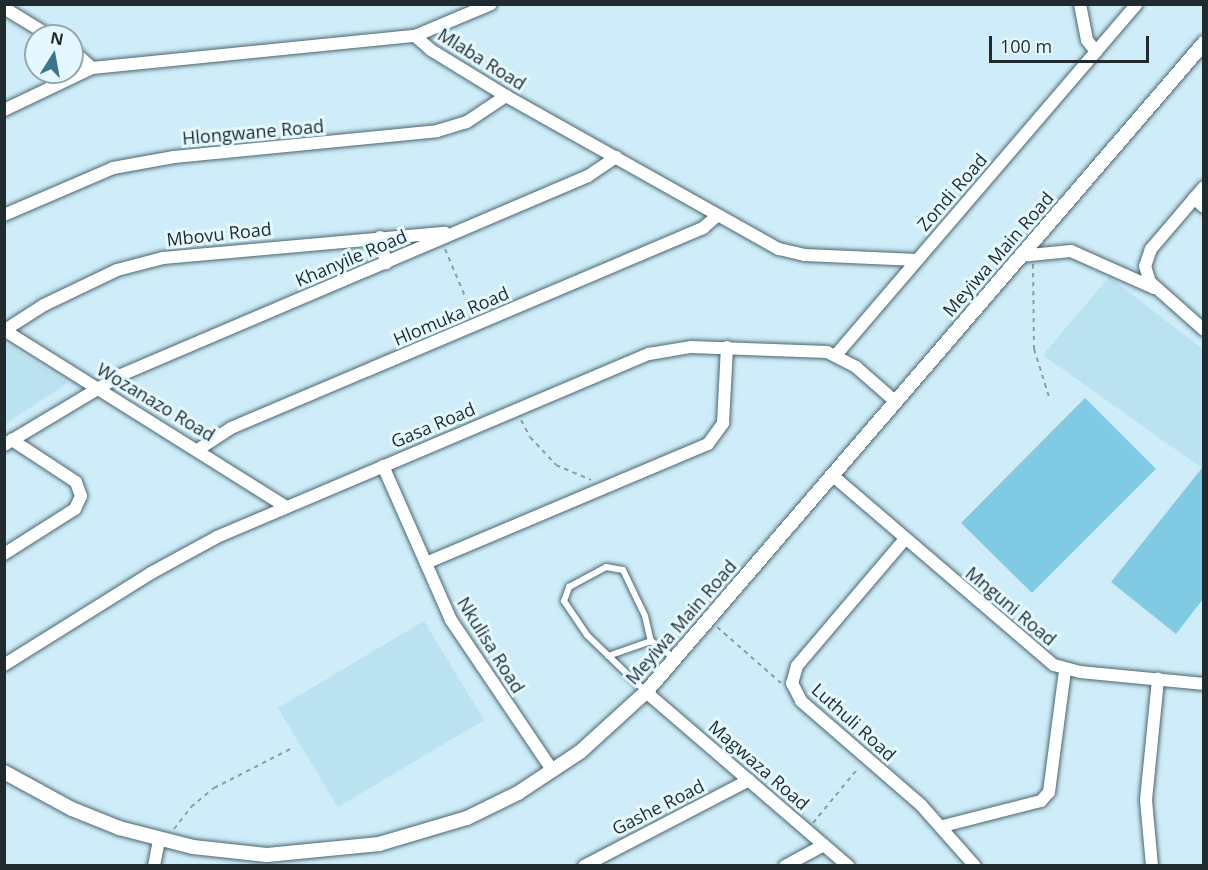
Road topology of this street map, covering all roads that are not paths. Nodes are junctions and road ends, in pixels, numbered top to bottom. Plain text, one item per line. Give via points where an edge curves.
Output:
1 (491, 4) edge
2 (1080, 4) edge
3 (1137, 4) edge
4 (4, 8) edge
5 (30, 24) edge
6 (416, 36) junction
7 (1203, 43) edge
8 (1096, 52) junction
9 (84, 61) edge
10 (92, 68) junction
11 (506, 96) junction
12 (4, 110) edge
13 (616, 157) junction
14 (1203, 187) edge
15 (1199, 203) edge
16 (4, 215) edge
17 (717, 216) junction
18 (447, 236) junction
19 (380, 237) junction
20 (1020, 256) junction
21 (917, 260) junction
22 (386, 263) junction
23 (1158, 290) junction
24 (5, 330) edge
25 (1203, 330) edge
26 (727, 347) junction
27 (836, 355) junction
28 (97, 387) junction
29 (895, 401) junction
30 (8, 442) edge
31 (199, 449) junction
32 (383, 466) junction
33 (832, 475) junction
34 (286, 507) junction
35 (905, 538) junction
36 (4, 554) edge
37 (426, 563) junction
38 (651, 641) junction
39 (608, 656) junction
40 (675, 658) junction
41 (4, 664) edge
42 (1065, 669) junction
43 (1158, 679) junction
44 (1203, 684) edge
45 (646, 692) junction
46 (553, 771) junction
47 (4, 772) edge
48 (748, 780) junction
49 (943, 826) junction
50 (159, 840) junction
51 (824, 845) junction
52 (154, 866) edge
53 (584, 866) edge
54 (785, 866) edge
55 (848, 866) edge
56 (975, 866) edge
57 (1152, 866) edge

1 - 6 street
2 - 8 street via 1087,40
3 - 8 street, Zondi Road
4 - 5 street
6 - 10 street, Mlaba Road
6 - 11 street, Mlaba Road via 430,50
7 - 20 street, Meyiwa Main Road
8 - 21 street, Zondi Road
9 - 10 street
10 - 12 street, Mlaba Road
11 - 13 street, Mlaba Road
11 - 16 street, Hlongwane Road via 467,122 420,134 124,165
13 - 17 street, Mlaba Road
13 - 18 street, Khanyile Road via 588,176
14 - 15 street
15 - 23 street via 1147,256 1146,274
17 - 21 street, Mlaba Road via 793,253
17 - 31 street, Hlomuka Road via 703,228 231,428
18 - 19 street, Mbovu Road
18 - 22 street, Khanyile Road
19 - 22 street
19 - 24 street, Mbovu Road via 207,252 138,264 44,305
20 - 23 street via 1071,251
20 - 29 street, Meyiwa Main Road
21 - 27 street, Zondi Road
22 - 28 street, Khanyile Road
23 - 25 street
24 - 28 street, Wozanazo Road
26 - 27 street, Gasa Road via 811,349
26 - 32 street, Gasa Road via 691,347 649,354
26 - 37 street via 723,423 714,439
27 - 29 street, Gasa Road
28 - 30 street, Khanyile Road
28 - 31 street, Wozanazo Road
29 - 33 street, Meyiwa Main Road
30 - 36 street via 76,482 81,496 75,509
31 - 34 street, Wozanazo Road
32 - 34 street, Gasa Road
32 - 37 street, Nkulisa Road
33 - 35 street, Mnguni Road
33 - 40 street, Meyiwa Main Road
34 - 41 street, Gasa Road via 188,552
35 - 42 street, Mnguni Road via 1045,658
35 - 49 street, Luthuli Road via 797,666 792,683 795,693
37 - 46 street, Nkulisa Road via 462,639
38 - 39 lane
38 - 39 lane via 626,573 614,566 606,567 577,582 564,597 587,635
38 - 40 lane
39 - 45 lane
40 - 45 street, Meyiwa Main Road
42 - 43 street, Mnguni Road
42 - 49 street via 1049,792 1041,801
43 - 44 street, Mnguni Road
43 - 57 street via 1146,800
45 - 46 street, Meyiwa Main Road via 606,731
45 - 48 street, Magwaza Road
46 - 50 street, Meyiwa Main Road via 467,818 379,844 267,855
47 - 50 street, Meyiwa Main Road via 72,809
48 - 51 street, Magwaza Road
48 - 53 street, Gashe Road
49 - 56 street, Luthuli Road
50 - 52 street
51 - 54 street
51 - 55 street, Magwaza Road

